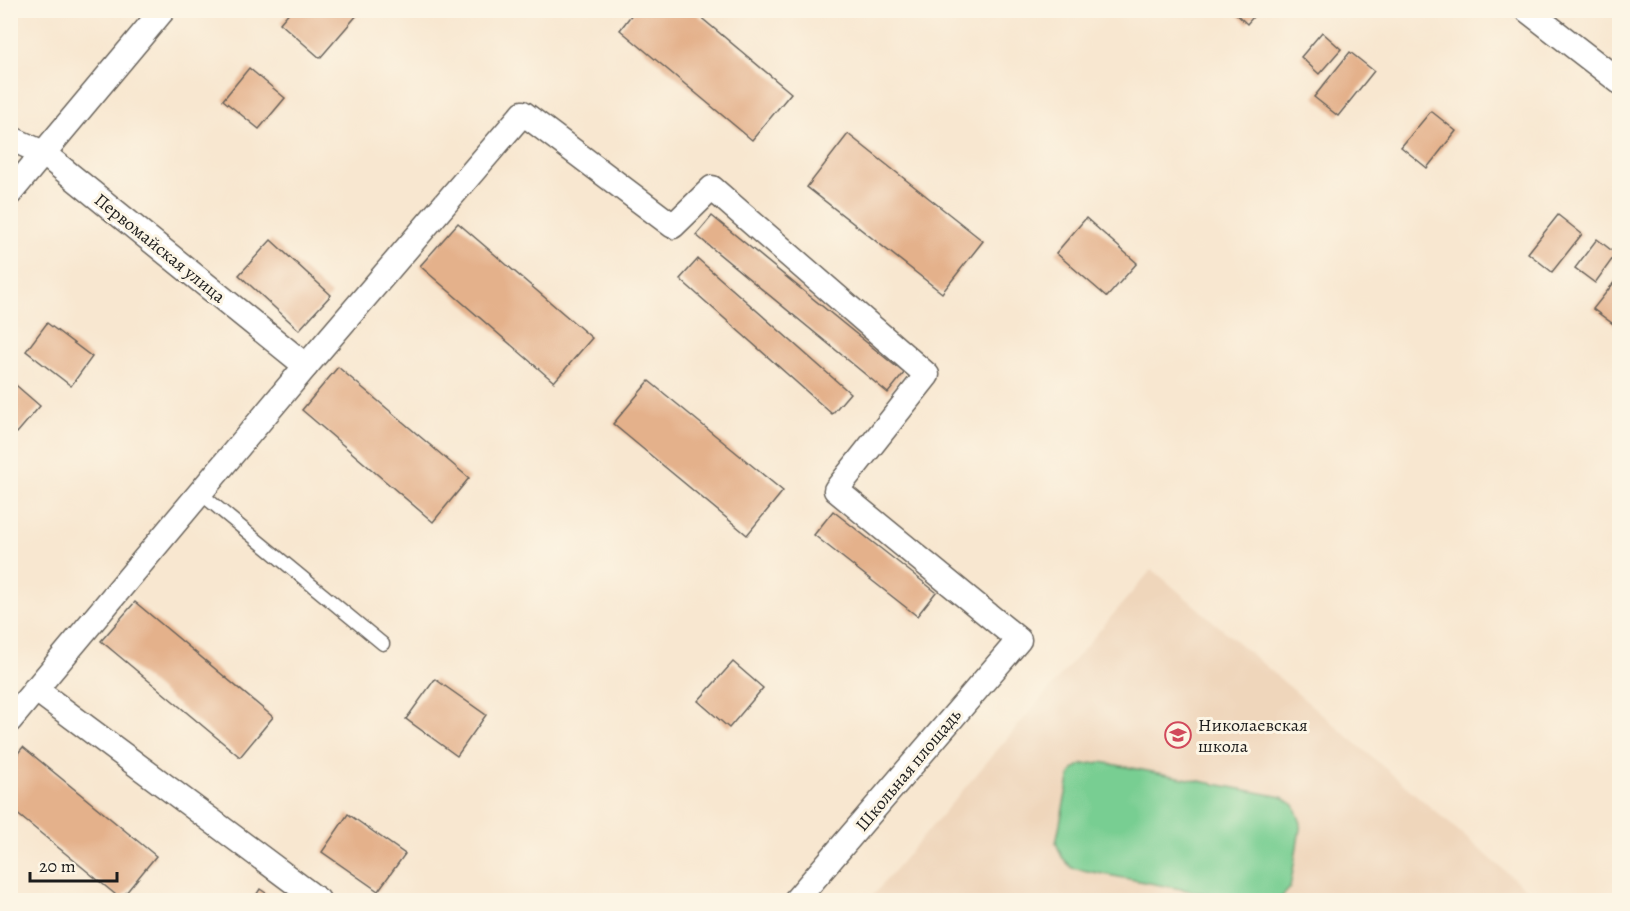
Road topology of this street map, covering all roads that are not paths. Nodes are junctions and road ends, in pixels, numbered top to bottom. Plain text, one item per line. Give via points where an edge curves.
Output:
1 (163, 10) edge
2 (1527, 10) edge
3 (1620, 81) edge
4 (10, 138) edge
5 (44, 153) junction
6 (10, 193) edge
7 (306, 366) junction
8 (200, 493) junction
9 (383, 644) dead end
10 (35, 689) junction
11 (10, 720) edge
12 (318, 900) edge
13 (796, 900) edge

1 - 5 street
2 - 3 street
4 - 5 street, Первомайская улица
5 - 6 street
5 - 7 street, Первомайская улица
7 - 8 street
7 - 13 street, Школьная площадь via 523,113 673,226 712,188 927,375 836,490 1019,640
8 - 9 lane
8 - 10 street
10 - 11 street
10 - 12 street

